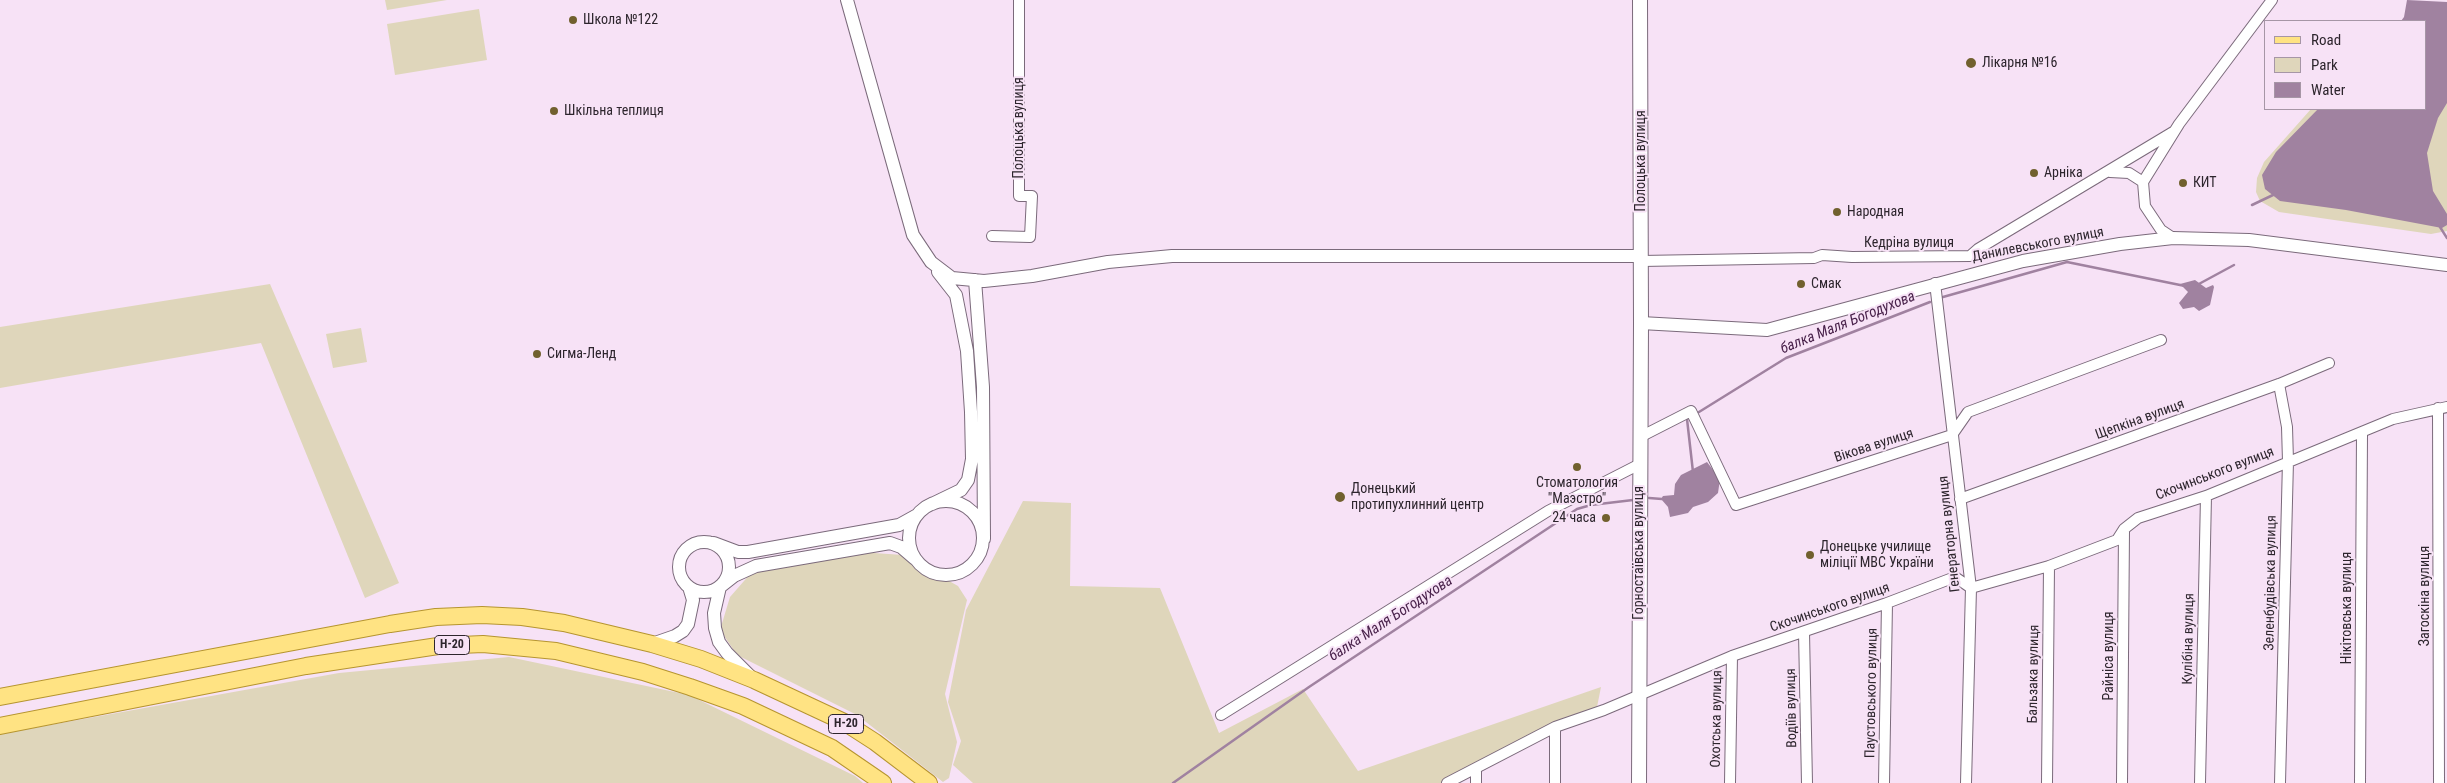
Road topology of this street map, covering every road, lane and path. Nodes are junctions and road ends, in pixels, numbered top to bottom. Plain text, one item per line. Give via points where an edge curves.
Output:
1 (847, 0) edge
2 (1019, 0) edge
3 (1640, 0) edge
4 (2272, 0) edge
5 (2173, 132) junction
6 (2106, 172) junction
7 (2143, 182) junction
8 (992, 236) dead end
9 (2173, 238) junction
10 (1641, 259) junction
11 (931, 262) junction
12 (2447, 265) edge
13 (976, 280) junction
14 (1935, 283) junction
15 (1641, 323) junction
16 (2161, 340) dead end
17 (2329, 363) dead end
18 (2279, 384) junction
19 (2443, 407) edge
20 (2362, 433) junction
21 (1952, 435) junction
22 (1640, 436) junction
23 (2288, 461) junction
24 (1640, 464) junction
25 (2206, 496) junction
26 (1960, 499) junction
27 (932, 504) junction
28 (917, 515) junction
29 (2124, 529) junction
30 (984, 539) junction
31 (714, 543) junction
32 (915, 559) junction
33 (2050, 566) junction
34 (689, 587) junction
35 (720, 587) junction
36 (1971, 588) junction
37 (1887, 603) junction
38 (1804, 632) junction
39 (300, 640) junction
40 (652, 644) junction
41 (1732, 656) junction
42 (306, 666) junction
43 (754, 680) junction
44 (1640, 694) junction
45 (0, 698) edge
46 (1220, 715) dead end
47 (0, 726) edge
48 (1555, 727) junction
49 (1476, 768) junction
50 (883, 783) edge
51 (929, 783) edge
52 (1447, 783) edge
53 (1476, 783) edge
54 (1555, 783) edge
55 (1638, 783) edge
56 (1730, 783) edge
57 (1807, 783) edge
58 (1884, 783) edge
59 (1966, 783) edge
60 (2047, 783) edge
61 (2122, 783) edge
62 (2200, 783) edge
63 (2280, 783) edge
64 (2360, 783) edge
65 (2439, 783) edge

1 - 11 street via 913,235
2 - 8 street, Полоцька вулиця via 1019,196 1032,196 1030,237
3 - 10 main road, Полоцька вулиця
4 - 5 street, Кедріна вулиця
5 - 6 street, Кедріна вулиця
5 - 7 street, Кедріна вулиця
6 - 7 street via 2129,173
6 - 10 street, Кедріна вулиця via 1970,256
7 - 9 street via 2145,206 2161,230
9 - 12 street, Данилевського вулиця via 2249,240
9 - 14 street, Данилевського вулиця via 2068,252
10 - 13 street via 1172,256 1108,262 1032,276
10 - 15 main road, Полоцька вулиця
11 - 13 street via 952,278
11 - 27 street via 956,295 967,351 972,454 968,480 961,490
13 - 30 street via 983,387
14 - 15 street, Данилевського вулиця via 1767,330
14 - 21 street, Генераторна вулиця
15 - 22 main road, Горностаївська вулиця
16 - 21 street via 1968,412
17 - 18 street, Щепкіна вулиця
18 - 23 street, Зеленбудівська вулиця via 2287,428
18 - 26 street, Щепкіна вулиця
19 - 20 street, Скочинського вулиця via 2393,419
19 - 65 street, Загоскіна вулиця
20 - 23 street, Скочинського вулиця
20 - 64 street, Нікітовська вулиця
21 - 22 street, Вікова вулиця via 1736,505 1691,411
21 - 26 street, Генераторна вулиця
22 - 24 main road, Горностаївська вулиця
23 - 25 street, Скочинського вулиця
23 - 63 street, Зеленбудівська вулиця
24 - 44 main road, Горностаївська вулиця
24 - 46 street via 1548,511
25 - 29 street, Скочинського вулиця via 2138,518
25 - 62 street, Кулібіна вулиця
26 - 36 street, Генераторна вулиця
27 - 28 street
27 - 30 street via 956,502 967,507 982,526
28 - 31 street via 898,525 748,552 738,552
28 - 32 street via 909,530 908,542
29 - 33 street, Скочинського вулиця via 2117,540
29 - 61 street, Райніса вулиця
30 - 32 street via 982,552 975,563 953,575 940,576 928,572
31 - 34 street via 691,545 680,557 680,574
31 - 35 street via 723,549 730,565
32 - 35 street via 901,547 890,543 756,566
33 - 36 street, Скочинського вулиця
33 - 60 street, Бальзака вулиця
34 - 35 street via 704,592
34 - 40 street via 693,600 688,624 676,636
35 - 43 street via 714,613 719,642
36 - 37 street, Скочинського вулиця via 1955,577
36 - 59 street, Генераторна вулиця
37 - 38 street, Скочинського вулиця
37 - 58 street, Паустовського вулиця
38 - 41 street, Скочинського вулиця
38 - 57 street, Водіїв вулиця
39 - 40 main road, Н-20 via 436,617 482,615 564,623
39 - 42 main road
39 - 45 main road, Н-20
40 - 43 main road, Н-20
41 - 44 street, Скочинського вулиця
41 - 56 street, Охотська вулиця
42 - 47 main road, Н-20
42 - 50 main road, Н-20 via 438,646 483,644 556,651 643,672 743,706 832,748
43 - 51 main road, Н-20 via 844,722
44 - 48 street, Скочинського вулиця
44 - 55 main road, Горностаївська вулиця
48 - 49 street, Скочинського вулиця
48 - 54 street
49 - 52 street, Скочинського вулиця
49 - 53 street

